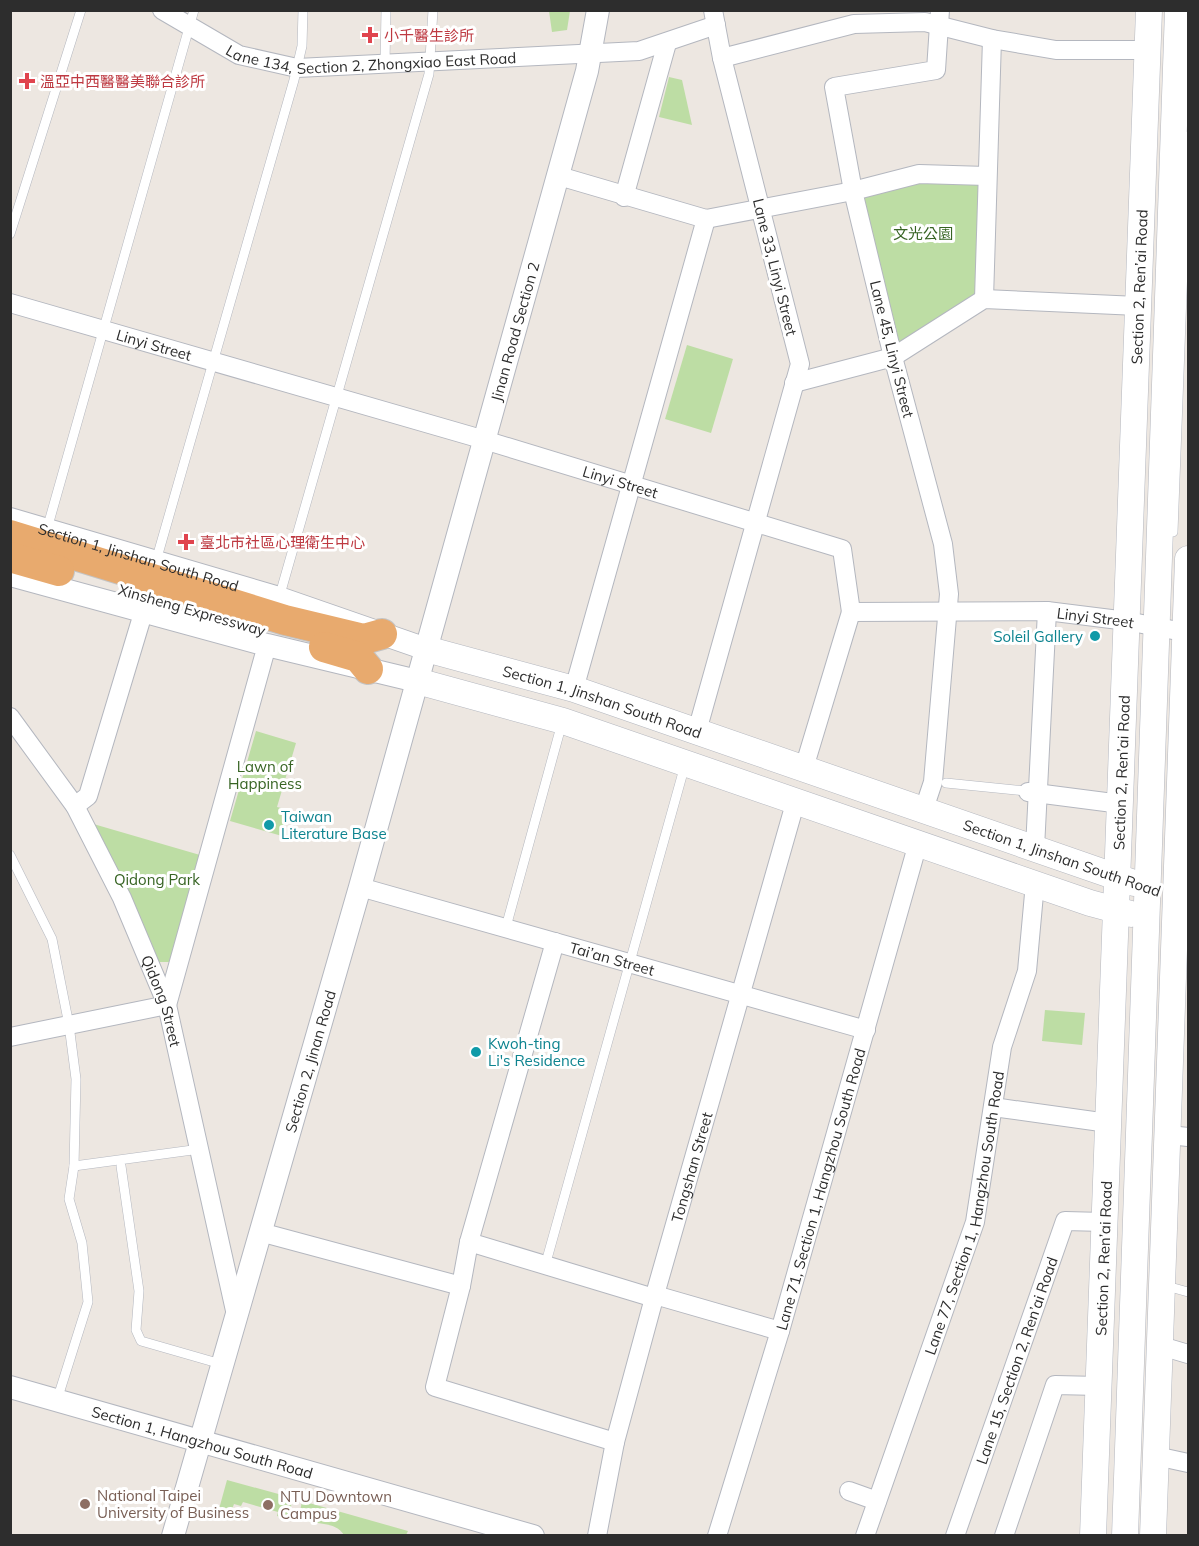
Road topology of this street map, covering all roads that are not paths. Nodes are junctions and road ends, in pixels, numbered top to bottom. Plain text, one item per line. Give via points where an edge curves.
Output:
1 (81, 10) edge
2 (162, 10) edge
3 (303, 10) edge
4 (386, 10) edge
5 (433, 10) edge
6 (598, 10) edge
7 (1149, 10) edge
8 (1178, 10) edge
9 (192, 18) edge
10 (715, 18) edge
11 (939, 19) edge
12 (992, 39) junction
13 (667, 43) junction
14 (1148, 50) junction
15 (592, 52) junction
16 (722, 58) junction
17 (431, 60) junction
18 (385, 63) junction
19 (297, 68) junction
20 (1188, 136) edge
21 (559, 176) junction
22 (987, 176) junction
23 (853, 190) junction
24 (624, 196) junction
25 (760, 209) junction
26 (706, 219) junction
27 (10, 234) edge
28 (984, 300) junction
29 (10, 303) edge
30 (1138, 306) junction
31 (104, 330) junction
32 (893, 357) junction
33 (214, 360) junction
34 (795, 383) junction
35 (338, 397) junction
36 (484, 440) junction
37 (630, 485) junction
38 (10, 519) edge
39 (755, 522) junction
40 (47, 529) junction
41 (10, 535) edge
42 (1172, 539) dead end
43 (10, 557) edge
44 (1188, 559) edge
45 (155, 561) junction
46 (10, 575) edge
47 (144, 610) junction
48 (947, 611) junction
49 (1047, 611) junction
50 (851, 612) junction
51 (1127, 621) junction
52 (278, 625) junction
53 (1173, 630) edge
54 (382, 634) joint
55 (426, 649) junction
56 (368, 669) joint
57 (417, 681) junction
58 (573, 688) junction
59 (10, 717) edge
60 (562, 721) junction
61 (697, 731) junction
62 (686, 764) junction
63 (804, 768) junction
64 (940, 782) junction
65 (1032, 792) junction
66 (796, 800) junction
67 (1121, 804) junction
68 (75, 806) junction
69 (924, 809) junction
70 (918, 843) junction
71 (1035, 848) junction
72 (10, 855) edge
73 (1119, 878) junction
74 (1035, 883) junction
75 (360, 887) junction
76 (1147, 888) junction
77 (1183, 900) edge
78 (1116, 910) junction
79 (1146, 919) junction
80 (506, 927) junction
81 (1183, 930) edge
82 (555, 942) junction
83 (630, 963) junction
84 (741, 995) junction
85 (167, 1005) junction
86 (69, 1025) junction
87 (866, 1030) junction
88 (10, 1037) edge
89 (993, 1107) junction
90 (1108, 1123) junction
91 (1179, 1136) edge
92 (200, 1149) junction
93 (74, 1166) junction
94 (121, 1166) dead end
95 (1104, 1222) junction
96 (260, 1232) junction
97 (469, 1242) junction
98 (545, 1266) junction
99 (1163, 1285) junction
100 (461, 1286) junction
101 (1188, 1292) edge
102 (654, 1296) junction
103 (236, 1315) junction
104 (780, 1331) junction
105 (1161, 1346) junction
106 (1188, 1354) edge
107 (221, 1364) junction
108 (1099, 1386) junction
109 (10, 1387) edge
110 (57, 1400) junction
111 (199, 1441) junction
112 (615, 1443) junction
113 (1156, 1456) junction
114 (1188, 1463) edge
115 (849, 1491) dead end
116 (877, 1501) junction
117 (173, 1536) edge
118 (533, 1536) edge
119 (597, 1536) edge
120 (717, 1536) edge
121 (865, 1536) edge
122 (954, 1536) edge
123 (1004, 1536) edge
124 (1093, 1536) edge
125 (1125, 1536) edge
126 (1153, 1536) edge

1 - 27 lane
2 - 9 street, Lane 134, Section 2, Zhongxiao East Road
3 - 19 lane
4 - 18 lane
5 - 17 lane
6 - 15 street, Jinan Road Section 2
7 - 14 main road, Section 2, Ren’ai Road
8 - 53 main road, Section 2, Ren’ai Road
9 - 19 street, Lane 134, Section 2, Zhongxiao East Road via 239,55
9 - 31 lane
10 - 13 street, Lane 134, Section 2, Zhongxiao East Road
10 - 16 street, Lane 33, Linyi Street
11 - 12 street
11 - 16 street via 854,24
11 - 23 street, Lane 45, Linyi Street via 936,70 834,87
12 - 14 street via 1056,50
12 - 22 street
13 - 15 street, Lane 134, Section 2, Zhongxiao East Road via 639,51
13 - 24 street
14 - 30 main road, Section 2, Ren’ai Road
15 - 17 street, Lane 134, Section 2, Zhongxiao East Road
15 - 21 street, Jinan Road Section 2
16 - 25 street, Lane 33, Linyi Street
17 - 18 street, Lane 134, Section 2, Zhongxiao East Road
17 - 35 lane
18 - 19 street, Lane 134, Section 2, Zhongxiao East Road
19 - 33 lane
20 - 42 lane
21 - 24 street
21 - 36 street, Jinan Road Section 2
22 - 23 street via 919,174
22 - 28 street
23 - 25 street
23 - 32 street, Lane 45, Linyi Street
24 - 26 street
25 - 26 street
25 - 34 street, Lane 33, Linyi Street via 800,364
26 - 37 street
28 - 30 street
28 - 32 street
29 - 31 street, Linyi Street
30 - 51 main road, Section 2, Ren’ai Road
31 - 33 street, Linyi Street
31 - 40 lane
32 - 34 street
32 - 48 street, Lane 45, Linyi Street via 943,544 949,594
33 - 35 street, Linyi Street
33 - 45 lane
34 - 39 street, Lane 33, Linyi Street
35 - 36 street, Linyi Street
35 - 52 lane
36 - 37 street, Linyi Street
36 - 55 street, Jinan Road Section 2
37 - 39 street, Linyi Street
37 - 58 street
38 - 40 street, Section 1, Jinshan South Road
39 - 50 street, Linyi Street via 842,549
39 - 61 street, Lane 33, Linyi Street
40 - 45 street, Section 1, Jinshan South Road
41 - 52 highway, Xinsheng Expressway
43 - 52 highway, Xinsheng Expressway
44 - 53 main road, Section 2, Ren’ai Road
45 - 52 street, Section 1, Jinshan South Road
46 - 47 street
47 - 52 street
47 - 68 street via 88,796
48 - 49 street, Linyi Street
48 - 50 street, Linyi Street
48 - 64 street, Lane 45, Linyi Street
49 - 51 street, Linyi Street
49 - 65 street
50 - 63 street
51 - 53 street, Linyi Street
51 - 67 main road, Section 2, Ren’ai Road
52 - 54 highway via 364,639
52 - 56 highway, Xinsheng Expressway via 358,657
52 - 85 street
53 - 76 main road, Section 2, Ren’ai Road
53 - 77 main road, Section 2, Ren’ai Road
54 - 55 street, Section 1, Jinshan South Road
55 - 57 street, Jinan Road Section 2
55 - 58 main road, Section 1, Jinshan South Road
56 - 57 street, Section 1, Jinshan South Road
57 - 60 main road, Section 1, Jinshan South Road
57 - 75 street, Section 2, Jinan Road
58 - 61 main road, Section 1, Jinshan South Road
59 - 68 street, Qidong Street
60 - 62 main road, Section 1, Jinshan South Road
60 - 80 lane
61 - 63 main road, Section 1, Jinshan South Road
62 - 66 main road, Section 1, Jinshan South Road
62 - 83 lane
63 - 69 main road, Section 1, Jinshan South Road
64 - 65 lane
64 - 69 street, Lane 45, Linyi Street
65 - 67 street
65 - 71 street
66 - 70 main road, Section 1, Jinshan South Road
66 - 84 street, Tongshan Street
67 - 73 main road, Section 2, Ren’ai Road
68 - 85 street, Qidong Street via 122,898
69 - 71 main road, Section 1, Jinshan South Road
70 - 74 main road, Section 1, Jinshan South Road
70 - 87 street, Lane 71, Section 1, Hangzhou South Road
71 - 73 main road, Section 1, Jinshan South Road
72 - 86 lane via 52,939
73 - 76 main road, Section 1, Jinshan South Road
73 - 78 main road, Section 2, Ren’ai Road
74 - 78 main road, Section 1, Jinshan South Road
74 - 89 street, Lane 77, Section 1, Hangzhou South Road via 1027,971 1002,1047
75 - 80 street, Tai’an Street
75 - 96 street, Section 2, Jinan Road
76 - 77 main road, Section 1, Jinshan South Road
76 - 79 main road, Section 2, Ren’ai Road
77 - 81 main road, Section 2, Ren’ai Road
78 - 79 main road, Section 1, Jinshan South Road
78 - 90 main road, Section 2, Ren’ai Road
79 - 81 main road, Section 1, Jinshan South Road
79 - 125 main road, Section 2, Ren’ai Road
80 - 82 street, Tai’an Street
81 - 91 main road, Section 2, Ren’ai Road via 1177,1039
82 - 83 street, Tai’an Street
82 - 97 street
83 - 84 street, Tai’an Street
83 - 98 lane
84 - 87 street, Tai’an Street
84 - 102 street, Tongshan Street
85 - 86 street
85 - 92 street, Qidong Street
86 - 88 street
86 - 93 lane via 76,1079
87 - 104 street, Lane 71, Section 1, Hangzhou South Road
89 - 90 street
89 - 116 street, Lane 77, Section 1, Hangzhou South Road via 975,1222
90 - 95 main road, Section 2, Ren’ai Road
91 - 99 main road, Section 2, Ren’ai Road
92 - 93 lane
92 - 103 street, Qidong Street
93 - 110 lane via 69,1199 82,1243 88,1302
94 - 107 lane via 139,1291 136,1330 141,1341
95 - 108 main road, Section 2, Ren’ai Road
95 - 122 street, Lane 15, Section 2, Ren’ai Road via 1065,1221
96 - 100 street
96 - 103 street, Section 2, Jinan Road
97 - 98 street
97 - 100 street
98 - 102 street
99 - 101 lane
99 - 105 main road, Section 2, Ren’ai Road
100 - 112 street via 435,1386
102 - 104 street
102 - 112 street, Tongshan Street
103 - 107 street, Section 2, Jinan Road
104 - 120 street, Lane 71, Section 1, Hangzhou South Road
105 - 106 street
105 - 113 main road, Section 2, Ren’ai Road
107 - 111 street, Section 2, Jinan Road
108 - 123 street via 1054,1385
108 - 124 main road, Section 2, Ren’ai Road
109 - 110 street, Section 1, Hangzhou South Road
110 - 111 street, Section 1, Hangzhou South Road
111 - 117 street, Section 2, Jinan Road
111 - 118 street, Section 1, Hangzhou South Road
112 - 119 street, Tongshan Street
113 - 114 street
113 - 126 main road, Section 2, Ren’ai Road
115 - 116 street
116 - 121 street, Lane 77, Section 1, Hangzhou South Road

